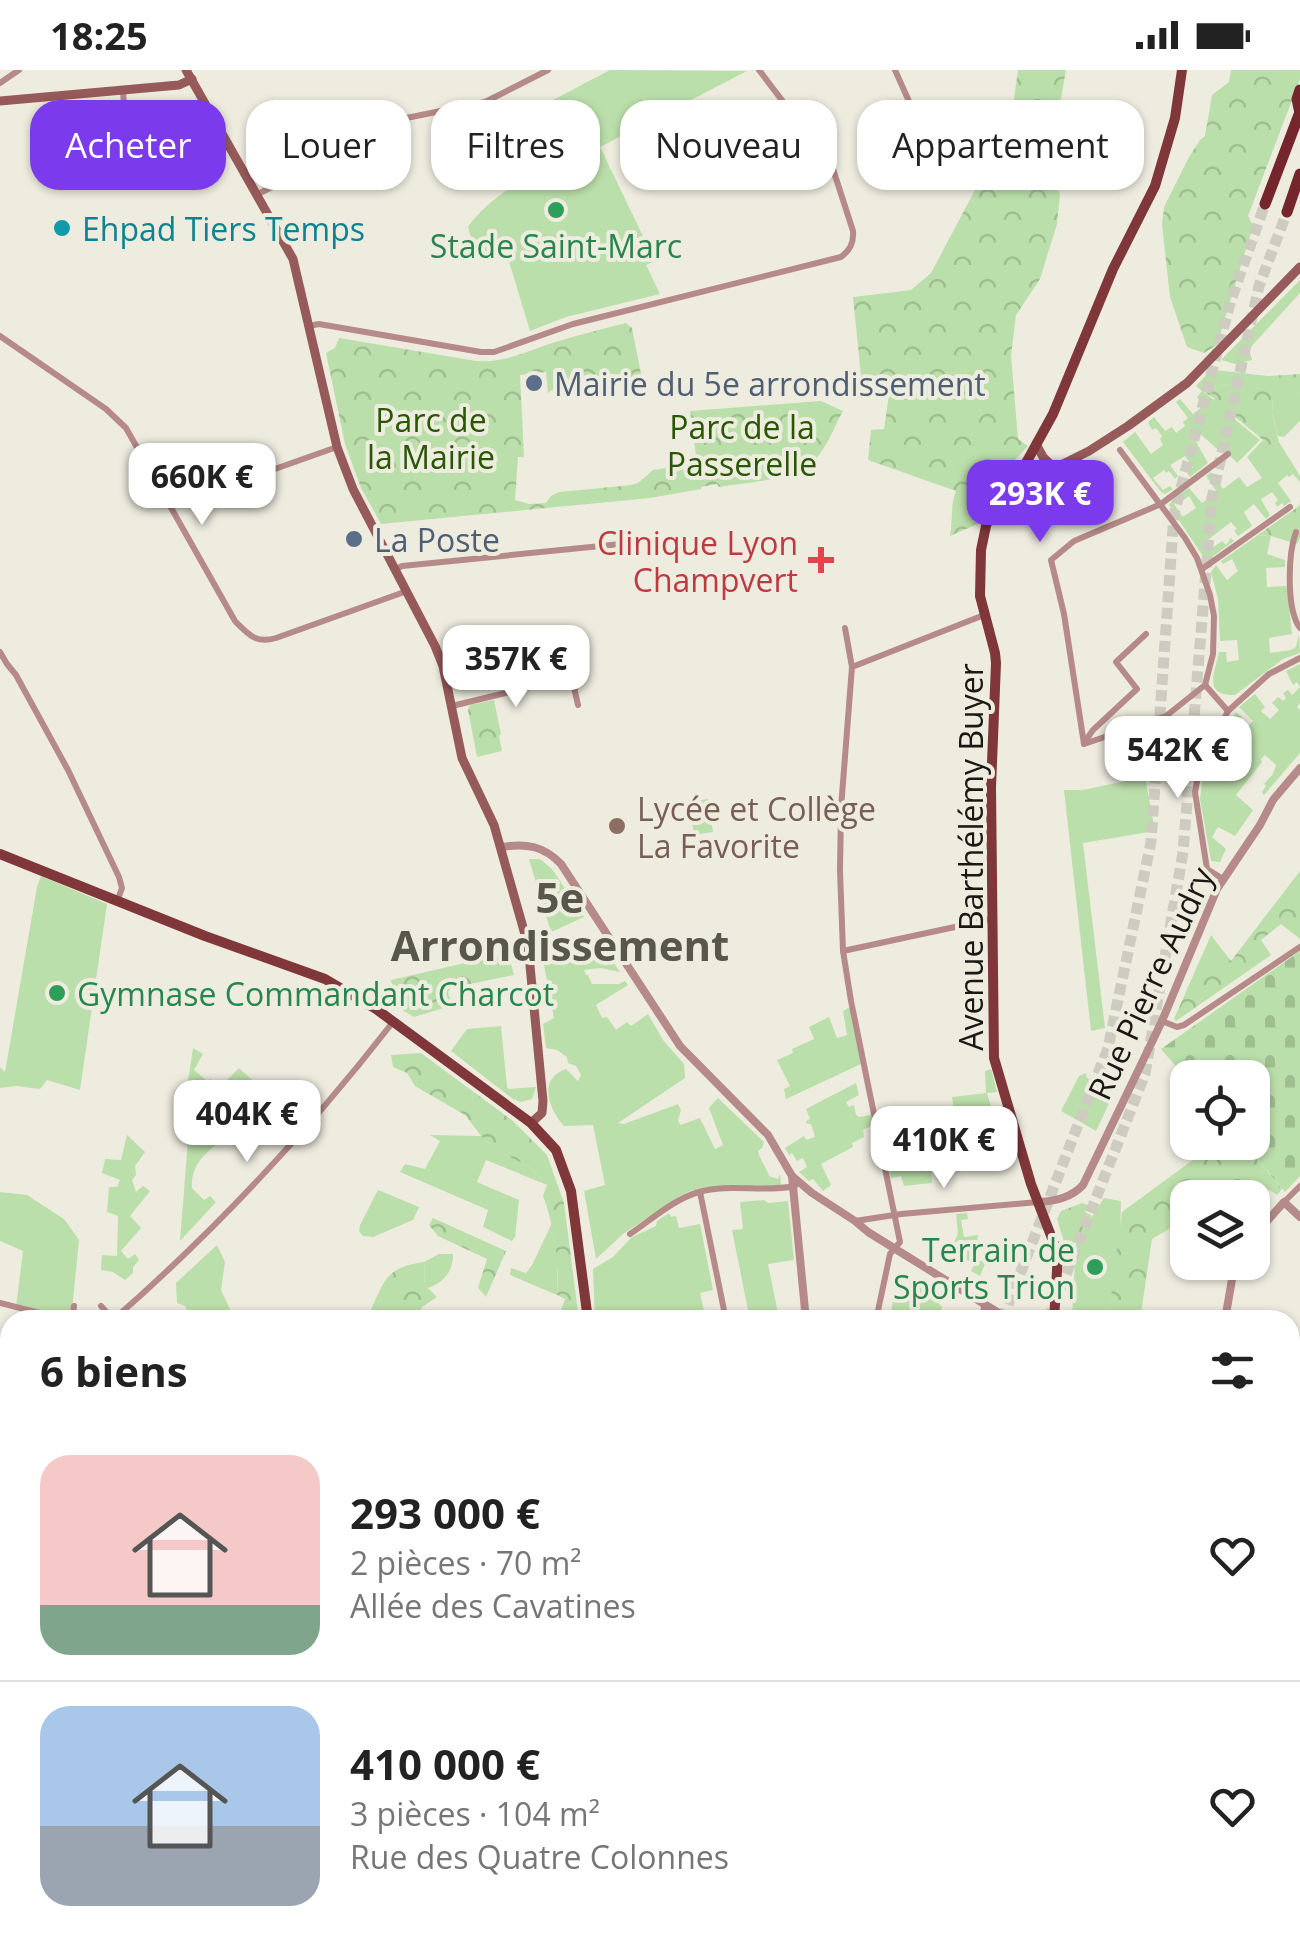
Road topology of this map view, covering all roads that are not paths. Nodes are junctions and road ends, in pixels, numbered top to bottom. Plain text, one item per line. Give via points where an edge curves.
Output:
1 (18, 70) edge
2 (200, 70) edge
3 (548, 70) edge
4 (759, 70) edge
5 (896, 70) edge
6 (1182, 70) edge
7 (189, 74) edge
8 (0, 82) edge
9 (122, 89) junction
10 (1300, 90) edge
11 (123, 100) edge
12 (204, 100) edge
13 (909, 100) edge
14 (0, 101) edge
15 (1300, 113) edge
16 (226, 138) edge
17 (940, 156) joint
18 (1300, 174) edge
19 (256, 194) junction
20 (1265, 204) tunnel mouth
21 (1287, 212) tunnel mouth
22 (1300, 267) edge
23 (310, 326) junction
24 (0, 336) edge
25 (1036, 444) junction
26 (337, 447) junction
27 (1120, 450) dead end
28 (1228, 454) dead end
29 (1026, 463) junction
30 (1058, 466) junction
31 (241, 480) dead end
32 (1161, 504) junction
33 (1290, 507) dead end
34 (1296, 532) dead end
35 (622, 544) dead end
36 (1202, 568) junction
37 (396, 569) junction
38 (407, 591) junction
39 (984, 616) junction
40 (845, 628) dead end
41 (1300, 628) edge
42 (1146, 634) dead end
43 (0, 652) edge
44 (1300, 658) edge
45 (568, 661) dead end
46 (852, 666) junction
47 (572, 677) junction
48 (1205, 685) junction
49 (578, 704) dead end
50 (452, 706) junction
51 (1228, 711) junction
52 (1084, 744) junction
53 (1300, 768) edge
54 (502, 848) junction
55 (0, 854) edge
56 (1223, 879) junction
57 (118, 899) junction
58 (992, 920) junction
59 (1300, 947) edge
60 (843, 951) junction
61 (1162, 1021) junction
62 (393, 1022) junction
63 (1010, 1113) junction
64 (532, 1123) junction
65 (877, 1127) junction
66 (797, 1185) junction
67 (1300, 1186) edge
68 (700, 1192) junction
69 (1039, 1202) junction
70 (1284, 1202) junction
71 (894, 1214) junction
72 (1300, 1217) edge
73 (1270, 1218) edge
74 (855, 1221) junction
75 (630, 1234) dead end
76 (894, 1248) junction
77 (1232, 1280) edge
78 (0, 1303) edge
79 (985, 1304) junction
80 (74, 1306) dead end
81 (101, 1306) dead end
82 (28, 1310) edge
83 (73, 1310) edge
84 (104, 1310) edge
85 (124, 1310) edge
86 (587, 1310) edge
87 (724, 1310) edge
88 (805, 1310) edge
89 (878, 1310) edge
90 (983, 1310) edge
91 (994, 1310) edge
92 (1055, 1310) edge
93 (1227, 1310) edge

1 - 8 street
2 - 7 street
3 - 19 street via 485,102 316,136 325,173
4 - 23 street via 836,175 854,240 841,256 573,324 494,352
5 - 13 street
6 - 25 main road, Avenue Barthélémy Buyer via 1155,186
7 - 9 main road via 181,84
7 - 12 main road
9 - 11 street
9 - 14 main road
10 - 15 highway
15 - 20 highway
16 - 19 main road
17 - 17 street via 940,174 960,174 960,157
18 - 21 highway
19 - 23 main road via 293,259
22 - 30 main road via 1186,383 1112,437
23 - 26 main road
24 - 38 street via 126,428 234,621 257,640
25 - 29 main road, Avenue Barthélémy Buyer
25 - 30 main road
26 - 31 street
26 - 37 main road
27 - 32 street
28 - 32 street
29 - 30 main road
29 - 39 main road, Avenue Barthélémy Buyer via 986,526 979,578
32 - 36 street
32 - 52 street via 1074,541 1051,560
33 - 36 street
34 - 41 street via 1290,563 1293,618
35 - 37 street
36 - 48 street via 1214,616
37 - 38 main road
38 - 50 main road via 440,658
39 - 46 street
39 - 58 main road, Avenue Barthélémy Buyer via 996,664
40 - 46 street
42 - 52 street via 1116,660 1138,689
43 - 57 street via 119,876
44 - 51 street via 1269,674
45 - 47 street
46 - 60 street via 841,808
47 - 49 street
47 - 50 street
48 - 51 street
48 - 52 street via 1166,716
50 - 54 main road via 462,758
51 - 56 street via 1200,766 1195,792 1207,868
53 - 56 street, Rue Pierre Audry
54 - 64 main road via 528,946 538,1031 544,1102
54 - 66 street via 541,848 561,864 680,1046 768,1135
55 - 57 main road
56 - 61 street, Rue Pierre Audry
57 - 62 main road via 325,979
58 - 60 street
58 - 63 main road, Avenue Barthélémy Buyer via 994,1058
59 - 61 street via 1181,1027
60 - 65 street
61 - 69 street, Rue Pierre Audry via 1083,1185
62 - 64 main road
62 - 85 street via 229,1212
63 - 65 street
63 - 69 main road, Avenue Barthélémy Buyer
64 - 86 main road via 556,1150 571,1191
65 - 71 street
66 - 68 street
66 - 74 street
66 - 88 street
67 - 70 street
68 - 75 street
68 - 87 street
69 - 71 street
69 - 92 main road, Avenue Barthélémy Buyer via 1058,1254
70 - 72 street
70 - 73 street
71 - 74 street
71 - 76 street via 900,1242
74 - 76 street
76 - 79 street
76 - 89 street
77 - 93 street
78 - 82 street
79 - 90 street
79 - 91 street
80 - 83 street
81 - 84 street

